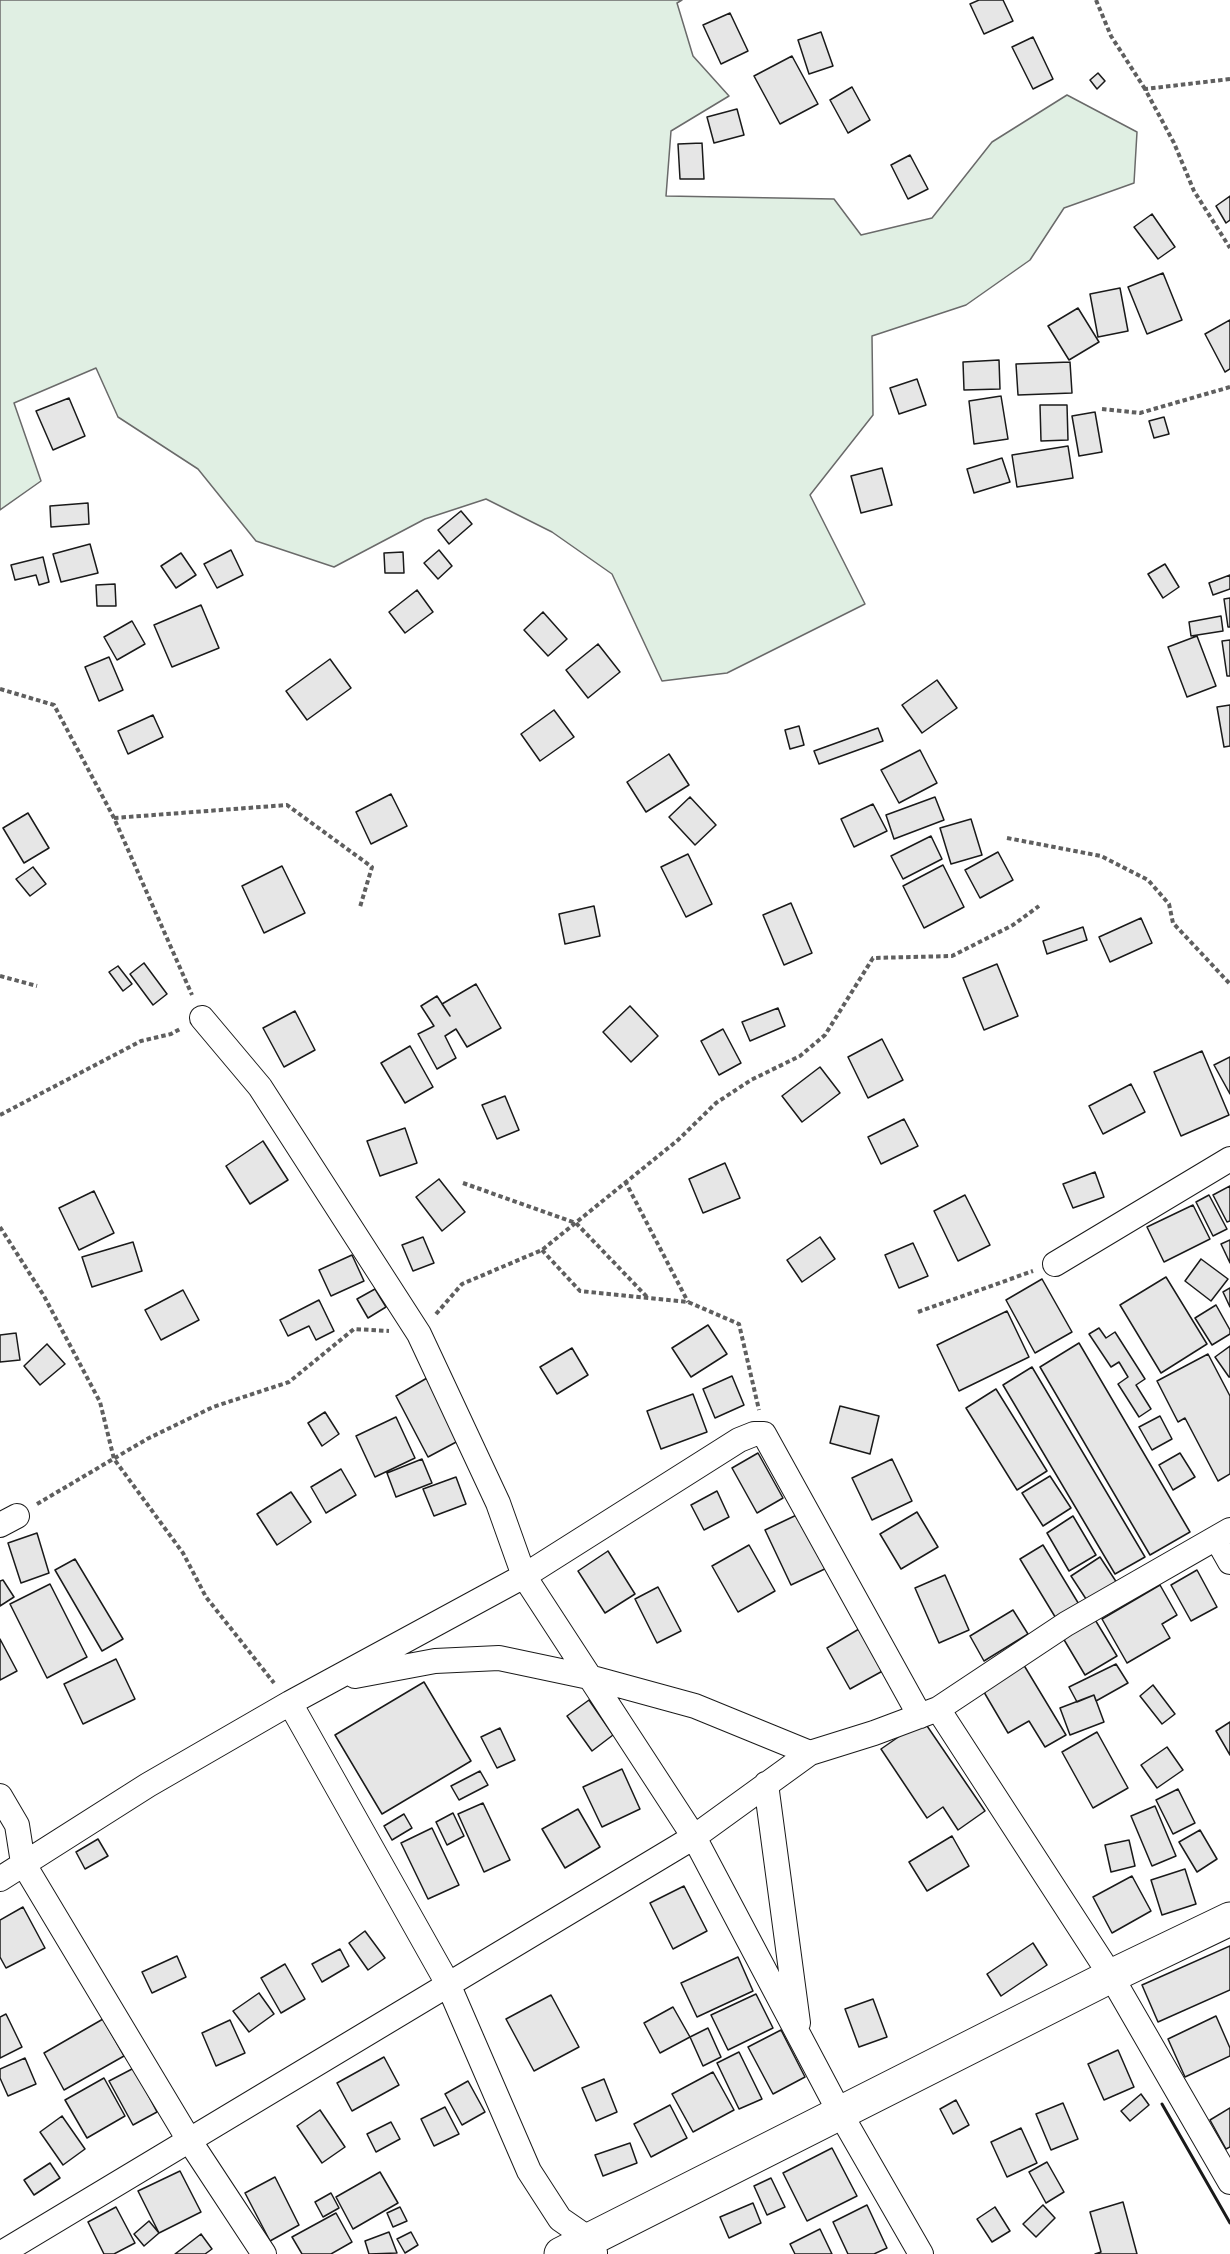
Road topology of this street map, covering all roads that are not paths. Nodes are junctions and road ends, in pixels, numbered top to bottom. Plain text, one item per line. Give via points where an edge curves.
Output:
1 (202, 1018) road end
2 (1230, 1159) edge
3 (1055, 1263) road end
4 (1223, 1534) edge
5 (1230, 1562) edge
6 (524, 1576) junction
7 (589, 1677) junction
8 (331, 1681) junction
9 (290, 1702) junction
10 (929, 1712) junction
11 (810, 1753) junction
12 (766, 1784) junction
13 (0, 1796) edge
14 (694, 1837) junction
15 (23, 1863) junction
16 (0, 1878) edge
17 (1230, 1918) edge
18 (1111, 1977) junction
19 (448, 1984) junction
20 (800, 2039) junction
21 (840, 2113) junction
22 (189, 2140) junction
23 (1230, 2182) edge
24 (582, 2249) edge
25 (0, 2254) edge
26 (264, 2254) edge
27 (921, 2254) edge

1 - 6 street via 260,1087 419,1334 498,1503
2 - 3 street
4 - 5 street
4 - 10 street via 1066,1624
6 - 7 street
6 - 8 street
6 - 10 street via 739,1440 764,1434
7 - 8 street via 499,1658 435,1660
7 - 11 street via 695,1706
7 - 14 street
8 - 9 street
9 - 15 street
9 - 19 street
10 - 11 street
10 - 18 street
11 - 12 street
12 - 14 street
12 - 20 street
13 - 15 street via 17,1825
14 - 19 street
14 - 20 street
15 - 16 street
15 - 22 street
17 - 18 street
18 - 21 street
18 - 23 street
19 - 22 street
19 - 24 street via 529,2171
20 - 21 street
21 - 24 street
21 - 27 street
22 - 25 street
22 - 26 street

